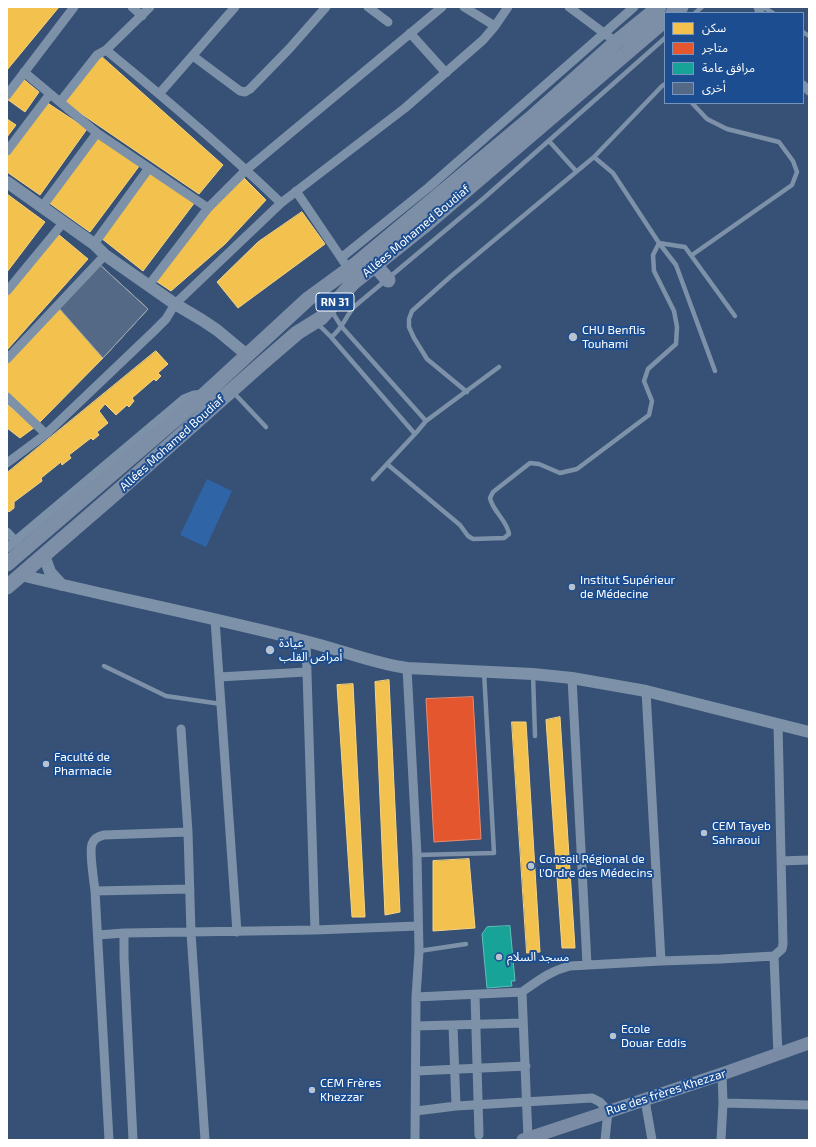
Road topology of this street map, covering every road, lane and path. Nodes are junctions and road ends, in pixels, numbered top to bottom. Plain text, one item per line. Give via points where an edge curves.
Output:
1 (74, 7) edge
2 (132, 7) edge
3 (150, 7) edge
4 (234, 7) edge
5 (326, 7) edge
6 (368, 7) edge
7 (442, 7) edge
8 (464, 7) edge
9 (508, 7) edge
10 (569, 7) edge
11 (634, 7) edge
12 (659, 7) edge
13 (142, 16) junction
14 (664, 21) edge
15 (388, 22) dead end
16 (495, 26) junction
17 (410, 33) junction
18 (610, 37) junction
19 (664, 39) edge
20 (106, 50) junction
21 (193, 56) junction
22 (24, 72) junction
23 (446, 73) junction
24 (664, 85) edge
25 (7, 94) edge
26 (50, 94) junction
27 (159, 94) junction
28 (60, 102) junction
29 (693, 104) edge
30 (97, 133) junction
31 (549, 141) junction
32 (7, 151) edge
33 (594, 157) junction
34 (149, 168) junction
35 (246, 170) junction
36 (576, 171) junction
37 (7, 182) edge
38 (296, 191) junction
39 (281, 203) junction
40 (42, 207) junction
41 (208, 208) junction
42 (63, 223) junction
43 (658, 243) junction
44 (94, 244) junction
45 (105, 255) junction
46 (692, 255) junction
47 (345, 264) junction
48 (375, 265) junction
49 (388, 280) junction
50 (149, 285) junction
51 (7, 291) edge
52 (318, 292) junction
53 (175, 304) junction
54 (299, 308) junction
55 (330, 308) junction
56 (735, 316) dead end
57 (315, 323) junction
58 (341, 326) junction
59 (331, 337) junction
60 (247, 355) junction
61 (8, 359) edge
62 (499, 367) dead end
63 (715, 372) dead end
64 (231, 390) junction
65 (467, 392) junction
66 (7, 397) edge
67 (426, 421) junction
68 (266, 428) dead end
69 (46, 434) junction
70 (415, 434) junction
71 (7, 463) edge
72 (387, 464) junction
73 (373, 479) dead end
74 (7, 532) edge
75 (19, 545) junction
76 (7, 548) edge
77 (44, 555) junction
78 (7, 564) edge
79 (21, 575) junction
80 (62, 585) junction
81 (7, 587) edge
82 (215, 620) junction
83 (306, 641) junction
84 (104, 666) dead end
85 (407, 668) junction
86 (484, 671) junction
87 (306, 672) junction
88 (533, 674) junction
89 (219, 677) junction
90 (572, 678) junction
91 (646, 690) junction
92 (221, 704) junction
93 (778, 724) junction
94 (181, 728) dead end
95 (809, 732) edge
96 (535, 736) dead end
97 (188, 832) junction
98 (417, 855) junction
99 (809, 860) edge
100 (781, 861) junction
101 (190, 889) junction
102 (95, 891) junction
103 (418, 926) junction
104 (315, 930) junction
105 (237, 932) junction
106 (124, 933) junction
107 (191, 933) junction
108 (98, 935) junction
109 (466, 944) dead end
110 (418, 951) junction
111 (774, 956) junction
112 (662, 961) junction
113 (587, 964) junction
114 (522, 992) junction
115 (474, 995) junction
116 (416, 997) junction
117 (523, 1023) junction
118 (453, 1025) junction
119 (476, 1025) junction
120 (416, 1026) junction
121 (809, 1043) edge
122 (778, 1055) junction
123 (526, 1066) junction
124 (477, 1068) junction
125 (455, 1070) junction
126 (416, 1071) junction
127 (722, 1074) junction
128 (645, 1100) junction
129 (526, 1103) junction
130 (723, 1103) junction
131 (479, 1105) junction
132 (809, 1105) edge
133 (456, 1106) junction
134 (416, 1111) junction
135 (608, 1111) junction
136 (479, 1135) dead end
137 (526, 1139) edge
138 (109, 1140) edge
139 (133, 1140) edge
140 (206, 1140) edge
141 (415, 1140) edge
142 (606, 1140) edge
143 (652, 1140) edge
144 (721, 1140) edge

1 - 22 street
2 - 13 street
3 - 13 street
4 - 21 street
5 - 21 street via 245,92 240,91
6 - 15 street
7 - 17 street
8 - 16 street
9 - 16 street
10 - 18 street
11 - 18 street
12 - 18 main road, Allées Mohamed Boudiaf / RN 31
13 - 20 street
14 - 48 main road, Allées Mohamed Boudiaf / RN 31 via 423,228
16 - 23 street
17 - 23 street
17 - 35 street
18 - 47 main road, Allées Mohamed Boudiaf / RN 31 via 594,63 532,118
19 - 31 lane
20 - 27 street
20 - 28 street via 97,55
21 - 27 street
22 - 25 street
22 - 26 street
23 - 38 street
24 - 33 lane
26 - 28 street
26 - 32 street
27 - 35 street
28 - 30 street
29 - 46 lane via 707,119 727,129 779,142 793,161 797,172 792,185
30 - 34 street
30 - 40 street
31 - 36 lane
31 - 49 lane
33 - 36 lane
33 - 43 lane via 613,172
34 - 41 street
34 - 44 street
35 - 39 street
35 - 41 street
36 - 65 lane via 412,311 409,327 427,359
37 - 40 street
38 - 39 street
38 - 47 street
39 - 53 street
40 - 42 street
41 - 50 street
42 - 44 street
42 - 51 street
43 - 46 lane via 685,247
43 - 63 lane via 676,264
43 - 72 lane via 653,255 654,271 674,312 677,327 676,344 648,369 644,381 652,400 649,415 577,470 560,473 530,463 493,492 490,498 491,505 508,528 509,534 499,540 473,539 460,525
44 - 45 street
45 - 50 street
45 - 61 street
46 - 56 lane
47 - 52 main road, Allées Mohamed Boudiaf / RN 31
48 - 49 main road
48 - 55 main road, Allées Mohamed Boudiaf / RN 31 via 347,288
49 - 58 lane via 355,306
50 - 53 street
52 - 54 main road, Allées Mohamed Boudiaf / RN 31
52 - 55 main road
53 - 60 street via 217,330
53 - 69 street via 154,331
54 - 57 main road via 306,318
54 - 60 main road, Allées Mohamed Boudiaf / RN 31
55 - 57 main road, Allées Mohamed Boudiaf / RN 31
55 - 58 lane
57 - 59 lane
57 - 64 main road, Allées Mohamed Boudiaf / RN 31 via 297,334
58 - 59 lane
58 - 67 lane
59 - 70 lane
60 - 75 main road, Allées Mohamed Boudiaf / RN 31 via 205,394
62 - 65 lane
64 - 68 lane
64 - 77 main road, Allées Mohamed Boudiaf / RN 31
65 - 67 lane
66 - 69 street
67 - 70 lane
69 - 71 street
70 - 72 lane
72 - 73 lane
74 - 75 street
75 - 76 street
75 - 78 main road, Allées Mohamed Boudiaf / RN 31
77 - 79 main road, Allées Mohamed Boudiaf / RN 31
77 - 80 street via 50,572
79 - 80 street
79 - 81 main road, Allées Mohamed Boudiaf / RN 31
80 - 82 street
82 - 83 street
82 - 89 street
83 - 85 street via 374,662
83 - 87 street
84 - 92 lane via 166,696
85 - 86 street
85 - 98 street
86 - 88 street
86 - 98 lane via 494,853
87 - 89 street
87 - 104 street
88 - 90 street
88 - 96 lane
89 - 92 street
90 - 91 street
90 - 113 street
91 - 93 street
91 - 112 street
92 - 105 street
93 - 95 street
93 - 100 street
94 - 97 street
97 - 101 street
97 - 102 street via 99,836 91,846
98 - 103 street
99 - 100 street
100 - 111 street via 783,944 782,949
101 - 102 street
101 - 107 street
102 - 108 street
103 - 104 street
103 - 110 street
104 - 105 street
105 - 107 street
106 - 107 street
106 - 108 street
106 - 139 street
107 - 140 street
108 - 138 street
109 - 110 lane
110 - 116 street
111 - 112 street
111 - 122 street
112 - 113 street
113 - 114 street via 557,969
114 - 115 street
114 - 117 street
115 - 116 street
115 - 119 street
116 - 120 street
117 - 119 street
117 - 123 street
118 - 119 street
118 - 120 street
118 - 125 street
119 - 124 street
120 - 126 street
121 - 122 main road, Rue des frères Khezzar
122 - 127 main road, Rue des frères Khezzar
123 - 124 street
123 - 129 street
124 - 125 street
124 - 131 street
125 - 126 street
125 - 133 street
126 - 134 street
127 - 128 main road, Rue des frères Khezzar
127 - 130 street
128 - 135 main road, Rue des frères Khezzar
128 - 143 street
129 - 131 street
129 - 135 street via 592,1098
129 - 137 street
130 - 132 street
130 - 144 street
131 - 133 street
131 - 136 street
133 - 134 street
134 - 141 street
135 - 137 main road, Rue des frères Khezzar
135 - 142 street

